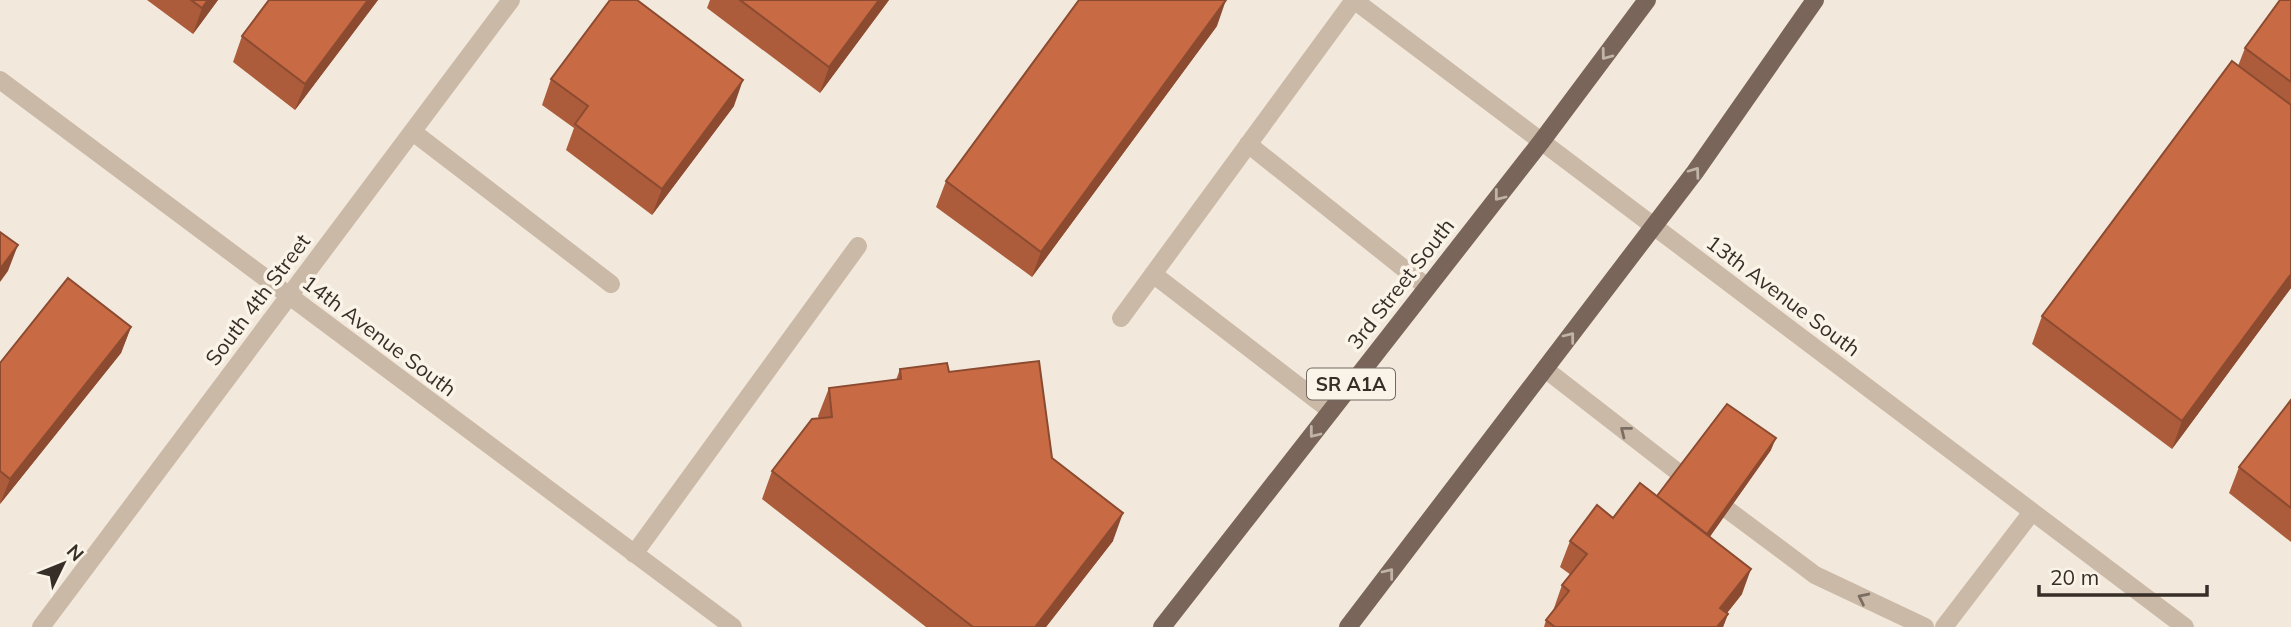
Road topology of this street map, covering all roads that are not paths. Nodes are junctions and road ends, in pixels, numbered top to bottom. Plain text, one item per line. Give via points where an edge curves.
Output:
1 (511, 0) edge
2 (1354, 0) edge
3 (1647, 0) edge
4 (1815, 0) edge
5 (0, 80) edge
6 (413, 132) junction
7 (1541, 142) junction
8 (1248, 144) junction
9 (1654, 227) junction
10 (859, 246) dead end
11 (1153, 274) junction
12 (611, 284) dead end
13 (1427, 287) junction
14 (289, 298) junction
15 (1121, 318) dead end
16 (1545, 369) junction
17 (1331, 411) junction
18 (1679, 472) edge
19 (1728, 510) edge
20 (2032, 512) junction
21 (634, 554) junction
22 (41, 627) edge
23 (733, 627) edge
24 (1162, 627) edge
25 (1348, 627) edge
26 (1925, 627) edge
27 (1944, 627) edge
28 (2185, 627) edge

1 - 6 street, South 4th Street
2 - 7 street, 13th Avenue South
2 - 8 street
3 -> 7 main road, 3rd Street South / SR A1A
9 -> 4 main road
5 - 14 street, 14th Avenue South
6 - 12 street
6 - 14 street, South 4th Street
7 - 9 street, 13th Avenue South
7 -> 13 main road, 3rd Street South / SR A1A
8 - 11 street
8 - 13 street
16 -> 9 main road
9 - 20 street, 13th Avenue South
10 - 21 street
11 - 15 street
11 - 17 street
13 - 17 main road, 3rd Street South / SR A1A
14 - 21 street, 14th Avenue South
14 - 22 street, South 4th Street
18 -> 16 street
25 -> 16 main road
17 -> 24 main road, 3rd Street South / SR A1A
26 -> 19 street via 1815,575
20 - 27 street
20 - 28 street, 13th Avenue South
21 - 23 street, 14th Avenue South

